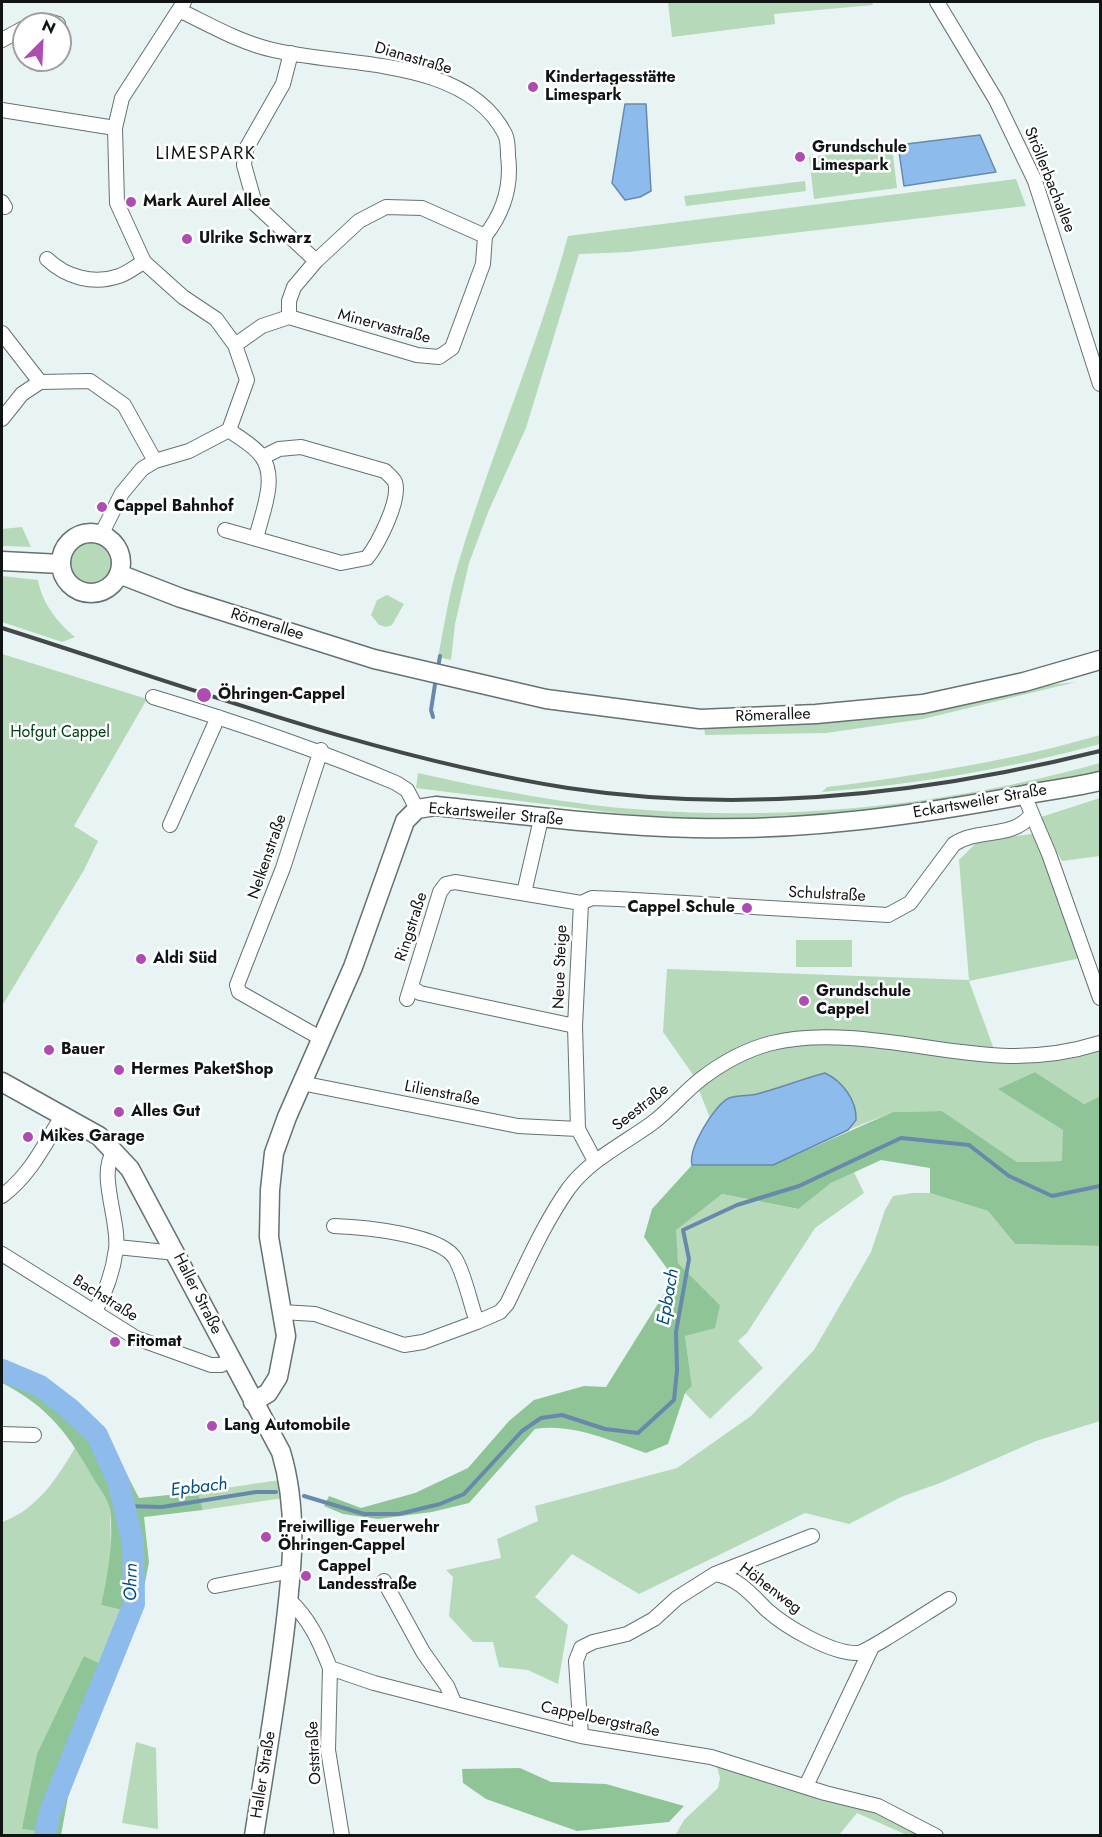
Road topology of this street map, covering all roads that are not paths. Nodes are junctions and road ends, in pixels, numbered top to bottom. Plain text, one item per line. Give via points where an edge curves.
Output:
1 (937, 2) edge
2 (182, 6) edge
3 (291, 53) junction
4 (2, 110) edge
5 (115, 128) junction
6 (485, 237) junction
7 (47, 259) dead end
8 (316, 261) junction
9 (144, 262) junction
10 (290, 317) junction
11 (2, 333) edge
12 (235, 345) junction
13 (40, 382) junction
14 (1101, 384) edge
15 (2, 419) edge
16 (229, 430) junction
17 (263, 457) junction
18 (155, 461) junction
19 (225, 530) dead end
20 (101, 535) junction
21 (256, 539) junction
22 (2, 561) edge
23 (61, 564) junction
24 (119, 574) junction
25 (1101, 660) edge
26 (153, 697) dead end
27 (218, 717) junction
28 (321, 750) junction
29 (1101, 781) edge
30 (1024, 795) junction
31 (417, 809) junction
32 (1031, 815) junction
33 (542, 819) junction
34 (170, 825) dead end
35 (524, 893) junction
36 (581, 903) junction
37 (1101, 998) edge
38 (575, 1026) junction
39 (322, 1039) junction
40 (1101, 1043) edge
41 (2, 1082) edge
42 (301, 1083) junction
43 (62, 1116) junction
44 (578, 1130) junction
45 (114, 1152) junction
46 (595, 1161) junction
47 (2, 1196) edge
48 (334, 1226) dead end
49 (117, 1247) junction
50 (176, 1253) junction
51 (2, 1254) edge
52 (94, 1311) junction
53 (282, 1312) junction
54 (477, 1322) junction
55 (231, 1360) junction
56 (253, 1402) junction
57 (2, 1434) edge
58 (34, 1435) dead end
59 (812, 1536) dead end
60 (292, 1571) junction
61 (715, 1574) junction
62 (384, 1581) dead end
63 (215, 1586) dead end
64 (949, 1599) dead end
65 (289, 1600) junction
66 (871, 1649) junction
67 (330, 1668) junction
68 (454, 1702) junction
69 (580, 1736) junction
70 (806, 1786) junction
71 (254, 1836) edge
72 (342, 1836) edge
73 (936, 1836) edge

1 - 14 street, Ströllerbachallee via 996,100 1035,182
2 - 3 street, Dianastraße via 236,36 271,50
2 - 5 street via 122,98
3 - 6 street, Dianastraße via 372,63 429,77 474,96 506,135 511,178 498,220
3 - 8 street via 283,84 246,149 244,165 255,204
4 - 5 street
5 - 9 street via 117,203
6 - 8 street via 422,208 386,207 359,221
6 - 10 street, Minervastraße via 483,264 452,348 439,357 417,355
7 - 9 street via 58,270 79,279 118,276
8 - 10 street via 294,287 289,301
9 - 12 street via 183,297 216,319
10 - 12 street via 262,326
11 - 13 street
12 - 16 street via 247,380
13 - 15 street via 21,394
13 - 18 street via 90,381 124,405
16 - 17 street
16 - 18 street via 189,451
17 - 21 street via 268,492
17 - 21 street via 279,449 302,447 385,471 394,481 396,493 379,543 367,558 341,563
18 - 20 street via 142,469 122,493
19 - 21 street
20 - 23 street via 84,534 70,542
20 - 24 street via 118,550
22 - 23 street
23 - 24 street via 67,582 83,592 105,590
24 - 25 street, Römerallee via 181,598 374,659 546,699 700,719 923,704
26 - 27 street
27 - 28 street
27 - 34 street
28 - 31 street via 396,783 407,790
28 - 39 street, Nelkenstraße via 283,868 237,985 239,992
29 - 30 street, Eckartsweiler Straße
30 - 32 street
30 - 33 street, Eckartsweiler Straße via 886,818 772,826 698,828
31 - 33 street, Eckartsweiler Straße via 436,806
31 - 39 street, Eckartsweiler Straße via 405,821 353,967
32 - 36 street, Schulstraße via 1013,829 964,837 954,844 910,903 888,915 618,899 592,898
32 - 37 street via 1050,854
33 - 35 street
35 - 36 street, Neue Steige
35 - 38 street, Ringstraße via 455,882 446,884 440,892 409,994 420,993
36 - 38 street, Neue Steige
38 - 44 street, Neue Steige
39 - 42 street, Eckartsweiler Straße
40 - 46 street, Seestraße via 1052,1055 997,1057 851,1038 788,1037 728,1060 653,1123
41 - 43 street, Haller Straße
42 - 44 street, Lilienstraße via 518,1126
42 - 53 street, Eckartsweiler Straße via 274,1153 270,1190 269,1237
43 - 45 street, Haller Straße via 99,1136
43 - 47 street via 34,1164
44 - 46 street, Neue Steige
45 - 49 street via 109,1157 107,1172
45 - 50 street, Haller Straße via 130,1168
46 - 54 street, Seestraße via 570,1186 556,1208 507,1304 500,1312
48 - 54 street via 394,1233 449,1251 456,1260
49 - 50 street
49 - 52 street via 106,1291
50 - 55 street, Haller Straße
51 - 52 street, Bachstraße
52 - 55 street, Bachstraße via 136,1338 202,1362 220,1365
53 - 54 street, Seestraße via 315,1314 404,1345
53 - 56 street, Eckartsweiler Straße via 286,1336 278,1377 268,1393
55 - 56 street, Haller Straße
56 - 60 street, Haller Straße via 286,1471 291,1495
57 - 58 street
59 - 61 street
60 - 63 street
60 - 65 street, Haller Straße
61 - 66 street, Höhenweg via 727,1575 772,1614 809,1638 858,1653
61 - 69 street via 627,1634 581,1648 576,1661
62 - 68 street
64 - 66 street via 895,1630
65 - 67 street via 302,1612
65 - 71 street, Haller Straße
66 - 70 street
67 - 68 street, Cappelbergstraße
67 - 72 street, Oststraße via 328,1750
68 - 69 street, Cappelbergstraße
69 - 70 street, Cappelbergstraße via 711,1757
70 - 73 street, Cappelbergstraße via 878,1806

